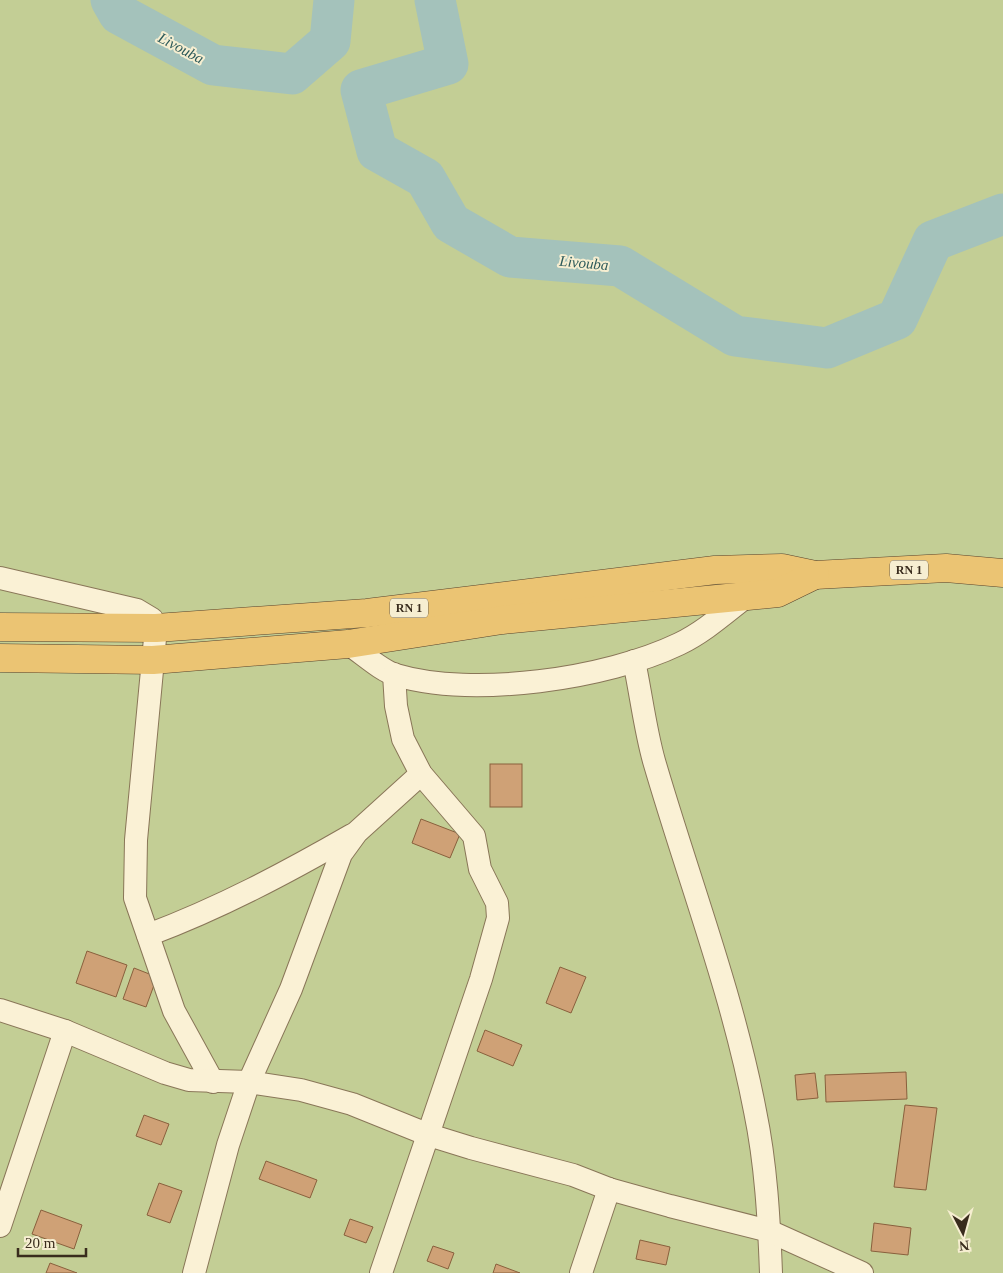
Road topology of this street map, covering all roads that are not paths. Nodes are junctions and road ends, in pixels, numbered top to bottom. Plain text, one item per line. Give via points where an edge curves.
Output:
1 (1003, 573) edge
2 (815, 575) junction
3 (0, 578) edge
4 (747, 596) junction
5 (0, 627) edge
6 (156, 628) junction
7 (348, 644) junction
8 (0, 658) edge
9 (153, 660) junction
10 (634, 661) junction
11 (394, 674) junction
12 (421, 774) junction
13 (357, 832) junction
14 (148, 935) junction
15 (0, 1010) edge
16 (65, 1031) junction
17 (213, 1082) junction
18 (249, 1082) junction
19 (429, 1135) junction
20 (609, 1189) junction
21 (0, 1226) edge
22 (769, 1231) junction
23 (194, 1273) edge
24 (381, 1273) edge
25 (581, 1273) edge
26 (771, 1273) edge
27 (862, 1273) edge

1 - 2 highway, RN 1 via 946,568
2 - 4 highway, RN 1 via 778,592
2 - 6 highway, RN 1 via 782,568 715,570 367,613
3 - 6 street via 137,610 152,619
4 - 7 highway, RN 1 via 502,620
4 - 10 street via 712,624 679,644
5 - 6 highway, RN 1
6 - 9 street
7 - 9 highway, RN 1
7 - 11 street
8 - 9 highway, RN 1
9 - 14 street via 136,850 135,898
10 - 11 street via 585,674 520,683 441,684
10 - 22 street via 654,760 720,968 744,1058 756,1112
11 - 12 street via 403,739
12 - 13 street
12 - 19 street via 474,836 480,869 497,903 498,918
13 - 14 street via 291,871
13 - 18 street via 341,854 291,989
14 - 17 street via 174,1011
15 - 16 street
16 - 17 street via 166,1073 189,1080
16 - 21 street
17 - 18 street
18 - 19 street via 302,1090 352,1104
18 - 23 street via 228,1145
19 - 20 street via 573,1175
19 - 24 street
20 - 22 street
20 - 25 street
22 - 26 street
22 - 27 street

